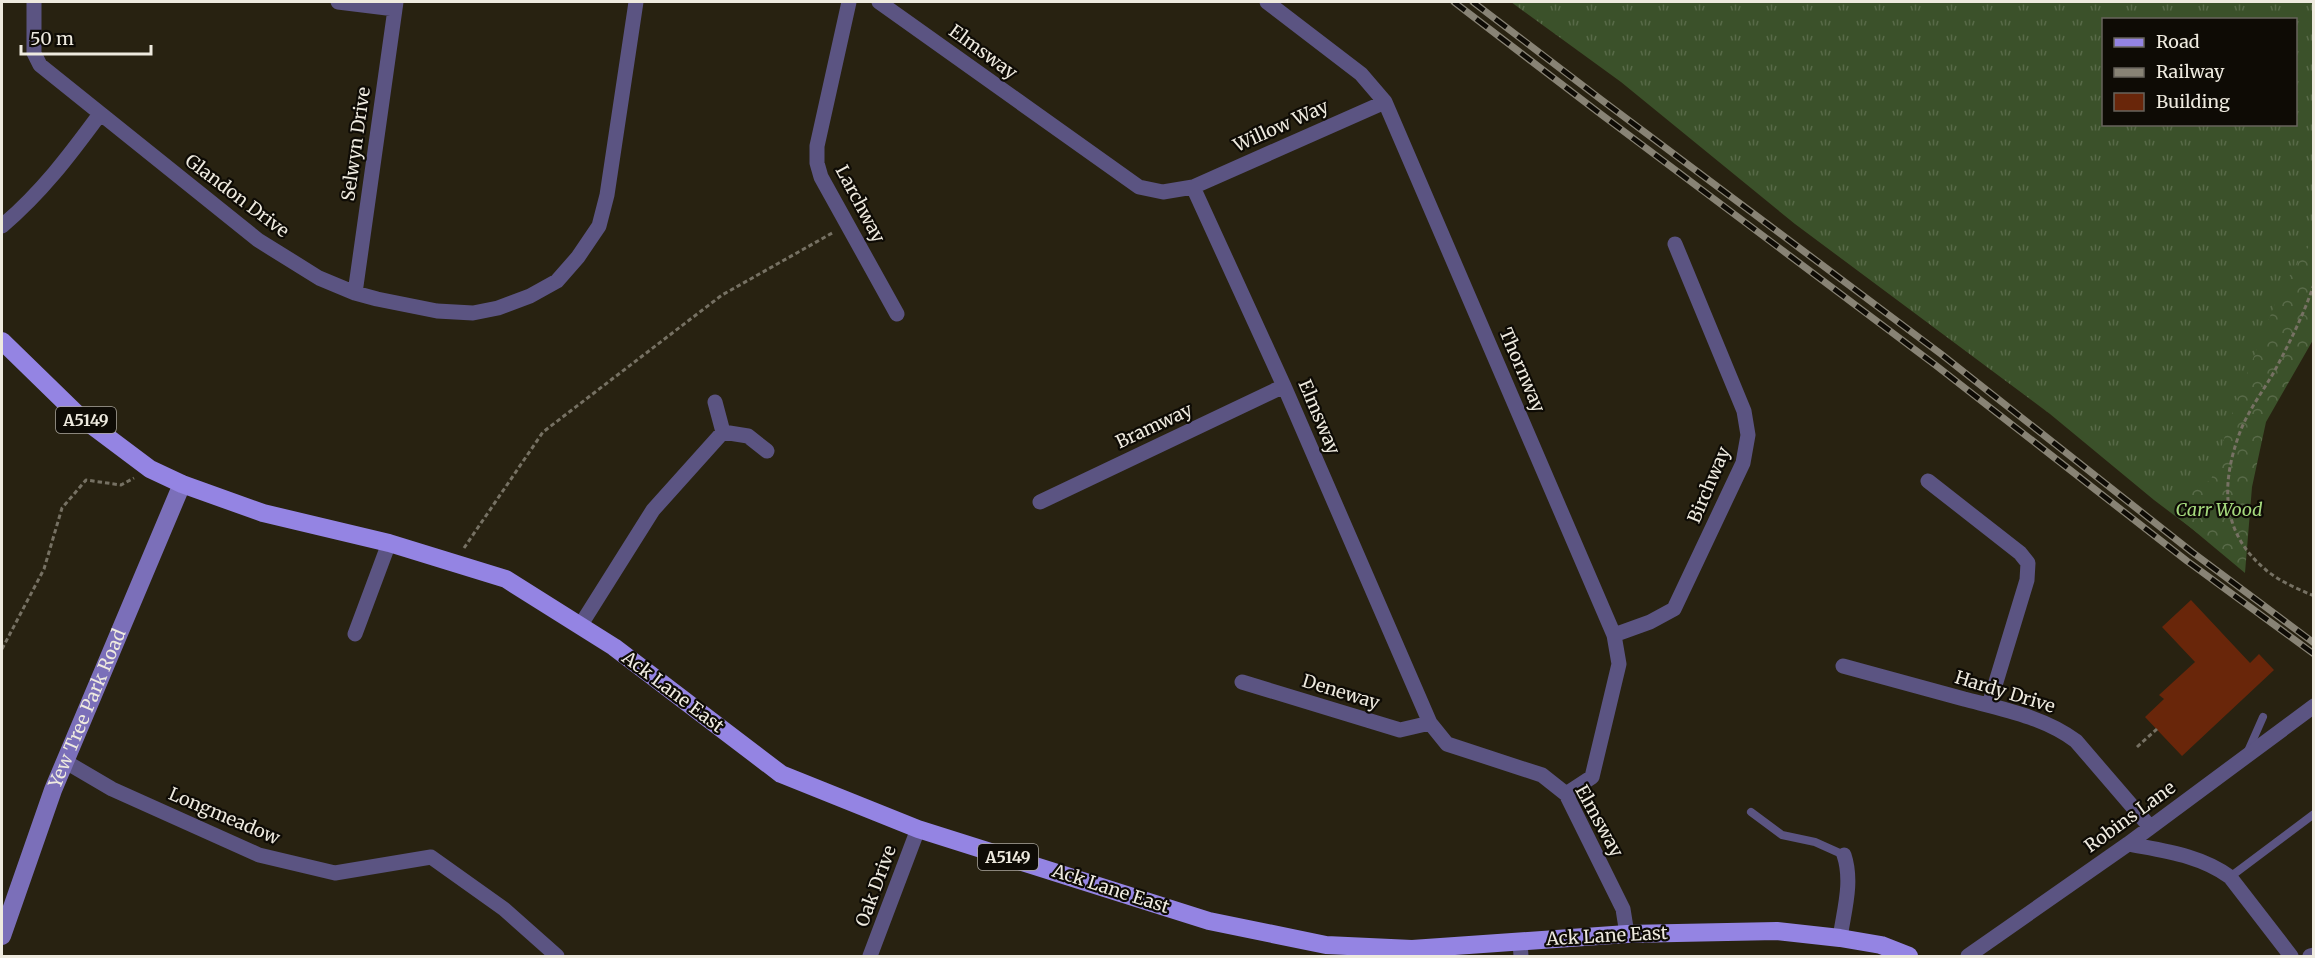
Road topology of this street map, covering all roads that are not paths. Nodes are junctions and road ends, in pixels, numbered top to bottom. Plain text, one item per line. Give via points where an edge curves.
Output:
1 (34, 2) edge
2 (338, 2) edge
3 (636, 2) edge
4 (849, 2) edge
5 (879, 2) edge
6 (1267, 2) edge
7 (396, 5) edge
8 (1385, 102) junction
9 (100, 114) junction
10 (1193, 187) junction
11 (2, 226) edge
12 (1675, 244) dead end
13 (355, 293) junction
14 (897, 314) dead end
15 (2, 341) edge
16 (1284, 386) junction
17 (715, 402) dead end
18 (723, 432) junction
19 (767, 451) dead end
20 (1928, 481) dead end
21 (182, 484) junction
22 (1040, 502) dead end
23 (389, 543) junction
24 (580, 626) junction
25 (355, 634) dead end
26 (1614, 635) junction
27 (1844, 666) dead end
28 (1242, 682) dead end
29 (1989, 705) junction
30 (2313, 706) edge
31 (2263, 717) dead end
32 (1430, 723) junction
33 (2245, 758) junction
34 (66, 762) junction
35 (1566, 794) junction
36 (1751, 812) dead end
37 (2313, 814) edge
38 (2150, 827) junction
39 (918, 829) junction
40 (2128, 844) junction
41 (1844, 855) joint
42 (2229, 877) junction
43 (1627, 934) junction
44 (2, 936) edge
45 (1840, 938) junction
46 (1520, 949) edge
47 (557, 957) edge
48 (870, 957) edge
49 (1909, 957) edge
50 (1968, 957) edge
51 (2291, 957) edge

1 - 9 street, Glandon Drive via 34,53 40,65
2 - 7 street
3 - 13 street, Glandon Drive via 599,226 557,281 519,300 473,313 437,311
4 - 14 street, Larchway via 817,146 817,163 821,177
5 - 10 street, Elmsway via 1139,187 1162,192
6 - 8 street, Thornway via 1361,74
7 - 13 street, Selwyn Drive
8 - 10 street, Willow Way
8 - 26 street, Thornway
9 - 11 street via 55,175
9 - 13 street, Glandon Drive via 258,240 319,278
10 - 16 street, Elmsway
12 - 26 street, Birchway via 1744,411 1748,435 1743,463 1674,609
15 - 21 main road, A5149 via 78,415 150,469
16 - 22 street, Bramway
16 - 32 street, Elmsway
17 - 18 street
18 - 19 street via 748,436
18 - 24 street via 653,510
20 - 29 street via 2028,563 2027,580
21 - 23 main road, Ack Lane East / A5149 via 263,513
21 - 34 street, Yew Tree Park Road
23 - 24 main road, Ack Lane East / A5149 via 506,579
23 - 25 street
24 - 39 main road, Ack Lane East / A5149 via 614,647 781,774
26 - 35 street, Thornway via 1619,664 1592,777
27 - 29 street, Hardy Drive
28 - 32 street, Deneway via 1400,730
29 - 38 street, Hardy Drive via 2049,724 2076,741
30 - 33 street, Robins Lane
31 - 33 lane
32 - 35 street, Elmsway via 1447,744 1542,775
33 - 38 street, Robins Lane
34 - 44 street, Yew Tree Park Road via 52,790
34 - 47 street, Longmeadow via 112,789 259,855 335,873 431,857 504,909
35 - 43 street, Elmsway via 1623,909
36 - 41 lane via 1782,835 1815,842
37 - 42 lane
38 - 40 street, Robins Lane
39 - 46 main road, Ack Lane East / A5149 via 1209,921 1283,937 1372,948
39 - 48 street, Oak Drive
40 - 42 street via 2204,861
40 - 50 street, Robins Lane
41 - 45 street via 1849,879
42 - 51 street
43 - 45 main road, Ack Lane East / A5149 via 1777,931
43 - 46 main road, Ack Lane East / A5149
45 - 49 main road, Ack Lane East / A5149 via 1881,945

